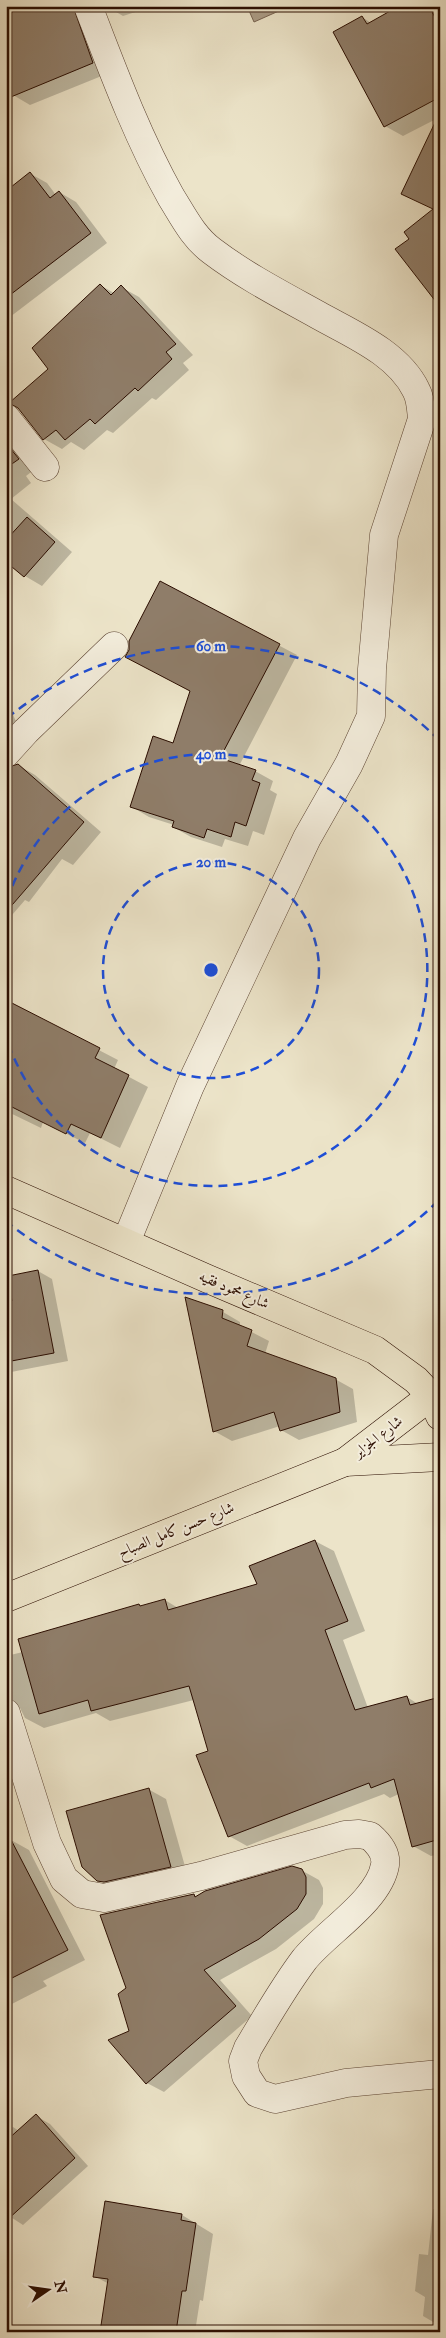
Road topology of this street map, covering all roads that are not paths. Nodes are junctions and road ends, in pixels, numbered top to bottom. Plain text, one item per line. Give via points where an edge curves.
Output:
1 (88, 6) edge
2 (6, 418) edge
3 (45, 467) dead end
4 (114, 646) dead end
5 (6, 753) edge
6 (6, 1190) edge
7 (126, 1242) junction
8 (437, 1401) edge
9 (440, 1457) edge
10 (345, 1462) junction
11 (6, 1598) edge
12 (6, 1713) edge
13 (440, 2074) edge

1 - 7 street via 156,170 189,227 210,250 245,274 391,360 416,390 422,420 384,535 371,716 349,764 307,838 190,1086
2 - 3 street
4 - 5 street
6 - 7 main road, شارع محمود فقيه
7 - 8 main road, شارع محمود فقيه via 375,1350 416,1380
8 - 10 main road, شارع الجزاير
9 - 10 main road, شارع الجزاير
10 - 11 main road, شارع حسن كامل الصباح
12 - 13 street via 47,1843 64,1879 82,1894 104,1898 201,1876 345,1835 370,1836 384,1854 386,1864 382,1875 366,1900 304,1959 248,2048 243,2061 246,2076 257,2093 275,2099 346,2084

